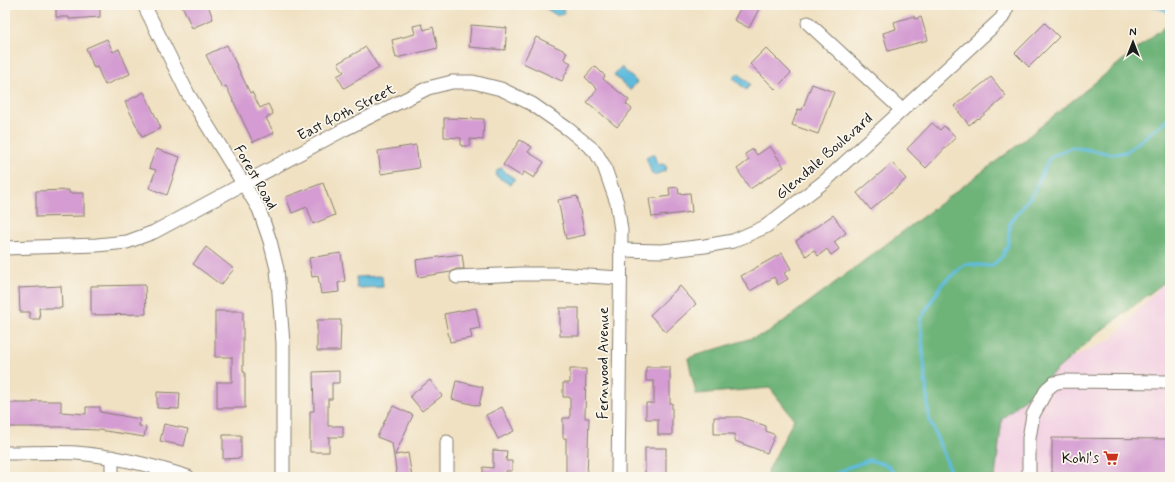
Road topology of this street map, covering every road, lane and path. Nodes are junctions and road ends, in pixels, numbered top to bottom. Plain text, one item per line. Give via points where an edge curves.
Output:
1 (144, 5) edge
2 (1008, 5) edge
3 (808, 23) dead end
4 (902, 110) junction
5 (243, 184) junction
6 (5, 248) edge
7 (620, 250) junction
8 (457, 277) dead end
9 (620, 278) junction
10 (1170, 382) edge
11 (447, 442) dead end
12 (5, 453) edge
13 (112, 457) junction
14 (112, 477) edge
15 (188, 477) edge
16 (283, 477) edge
17 (447, 477) edge
18 (618, 477) edge
19 (1029, 477) edge

1 - 5 street, Forest Road via 188,94
2 - 4 street, Glendale Boulevard via 1002,18
3 - 4 street
4 - 7 street, Glendale Boulevard via 825,181 765,227 733,241 705,246 662,251
5 - 6 street, East 40th Street via 154,232 127,242
5 - 7 street, East 40th Street via 428,88 452,82 473,82 501,89 532,104 595,151 604,166 618,204
5 - 16 street, Forest Road via 259,210 278,269 283,343
7 - 9 street, Fernwood Avenue
8 - 9 street via 556,274
9 - 18 street, Fernwood Avenue
10 - 19 street via 1054,383 1047,389 1033,415 1029,438
11 - 17 street
12 - 13 street
13 - 14 street
13 - 15 street via 155,466

